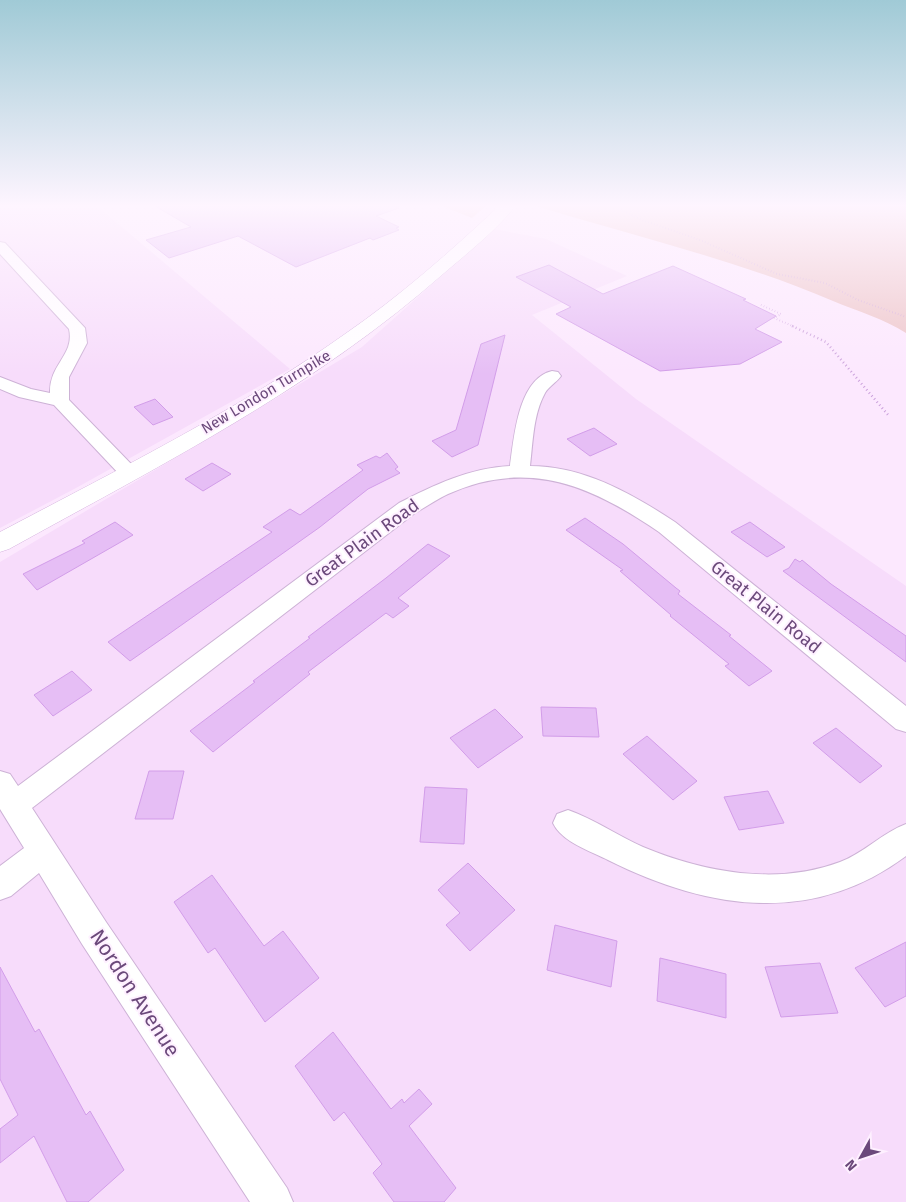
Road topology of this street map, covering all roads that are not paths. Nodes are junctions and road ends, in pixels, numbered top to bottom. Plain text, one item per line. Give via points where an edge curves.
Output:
1 (15, 262) edge
2 (444, 262) edge
3 (552, 376) dead end
4 (0, 382) edge
5 (60, 401) junction
6 (519, 471) junction
7 (128, 472) junction
8 (0, 543) edge
9 (906, 721) edge
10 (7, 794) edge
11 (568, 823) dead end
12 (906, 838) edge
13 (44, 851) junction
14 (0, 885) edge
15 (273, 1202) edge

1 - 5 street via 77,328 79,347 60,376
2 - 7 main road, New London Turnpike via 394,307 351,339 246,406
3 - 6 street via 533,398
4 - 5 street
5 - 7 street
6 - 9 street, Great Plain Road via 583,480 640,508
6 - 10 street, Great Plain Road via 465,481 410,506
7 - 8 main road, New London Turnpike
10 - 13 street, Nordon Avenue
11 - 12 street via 601,842 670,871 719,885 752,890 800,887 840,877 877,859
13 - 14 street
13 - 15 street, Nordon Avenue via 94,933

